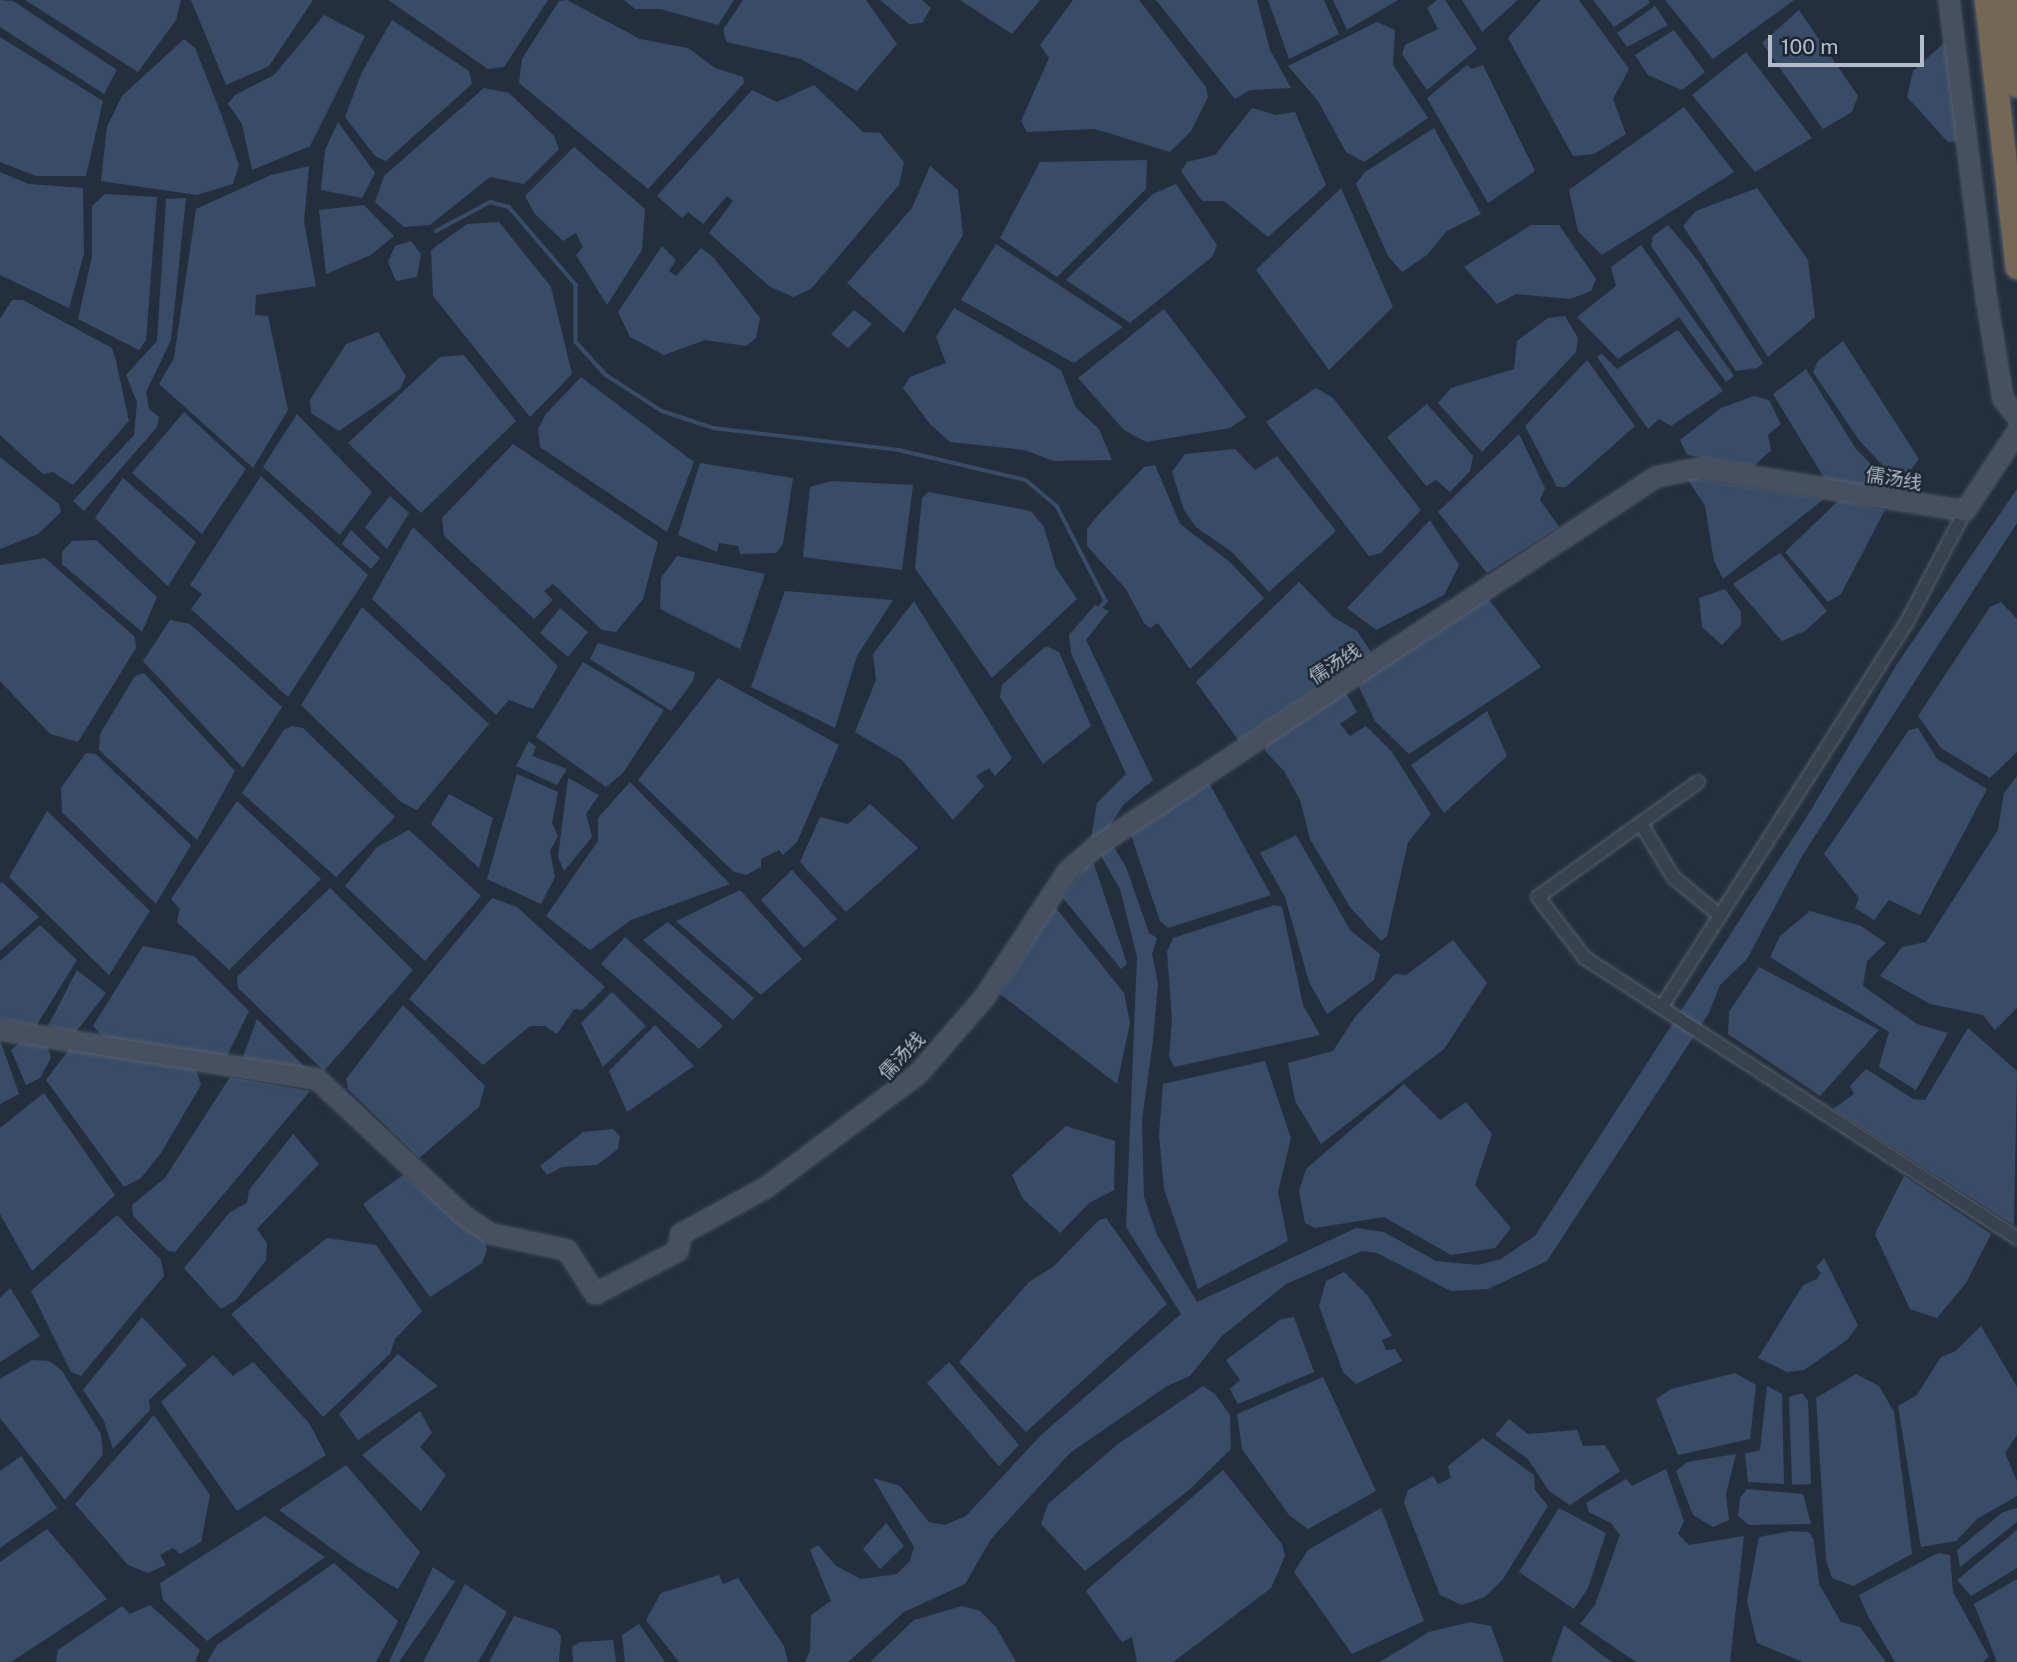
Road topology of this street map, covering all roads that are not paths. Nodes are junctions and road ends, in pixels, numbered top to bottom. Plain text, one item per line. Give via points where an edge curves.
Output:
1 (1949, 0) edge
2 (1986, 0) edge
3 (2007, 0) edge
4 (2017, 85) edge
5 (2017, 267) edge
6 (2017, 416) edge
7 (2017, 432) edge
8 (1965, 512) junction
9 (1698, 782) dead end
10 (1641, 824) junction
11 (1718, 914) junction
12 (1663, 1005) junction
13 (0, 1030) edge
14 (2017, 1238) edge

1 - 6 street via 1986,296 2003,399
2 - 5 highway
3 - 4 highway
7 - 8 street
8 - 11 street via 1907,622
8 - 13 street, 儒汤线 via 1700,468 1656,477 1097,846 1068,871 984,998 918,1074 766,1187 681,1234 678,1251 594,1294 567,1250 491,1234 464,1216 317,1079
9 - 10 street
10 - 11 street via 1674,878
10 - 12 street via 1538,897 1585,958
11 - 12 street
12 - 14 street

